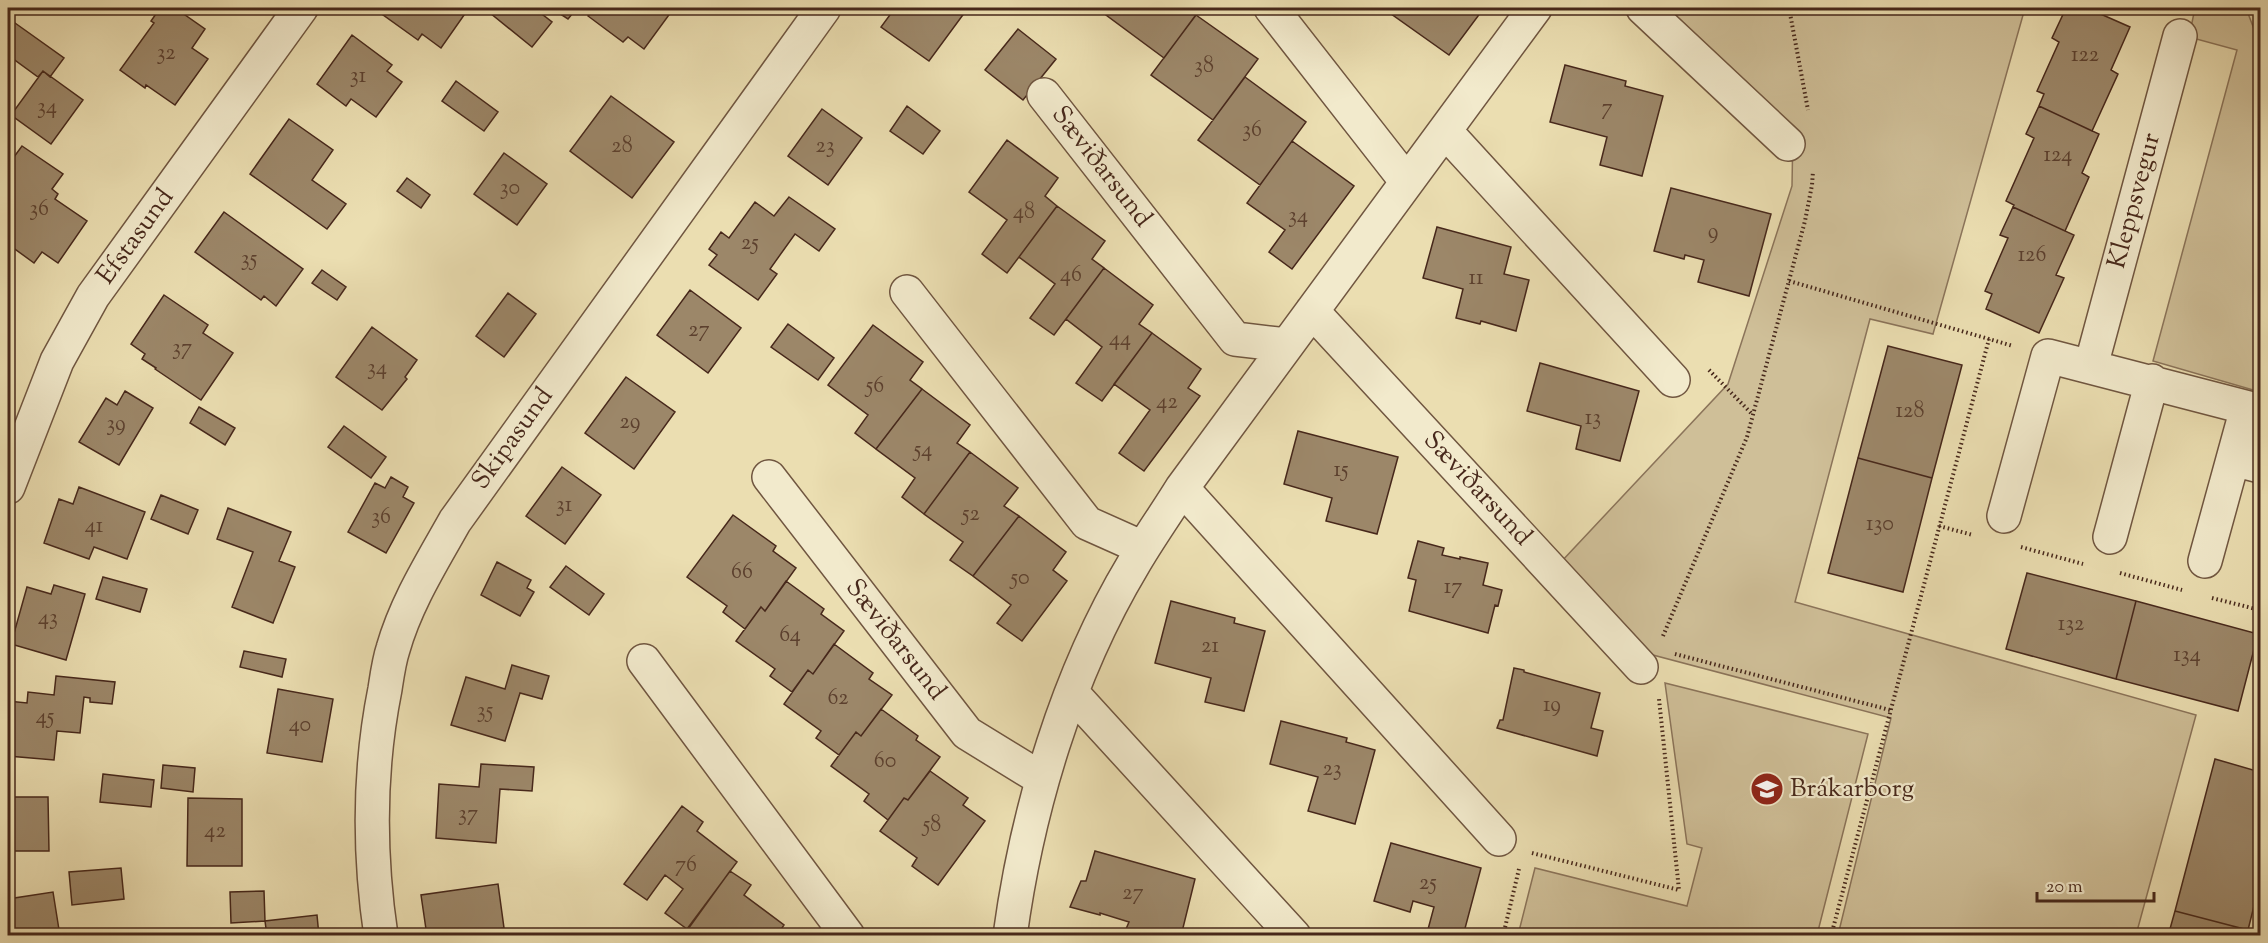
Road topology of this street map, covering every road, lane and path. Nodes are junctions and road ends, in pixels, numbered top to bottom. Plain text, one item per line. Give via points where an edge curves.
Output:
1 (301, 8) edge
2 (1271, 8) edge
3 (1534, 8) edge
4 (1643, 8) edge
5 (1790, 8) edge
6 (810, 12) edge
7 (2180, 36) dead end
8 (1044, 96) dead end
9 (1808, 112) dead end
10 (1444, 131) junction
11 (1801, 154) joint
12 (1407, 182) junction
13 (1789, 281) junction
14 (907, 292) dead end
15 (1312, 312) junction
16 (1989, 339) junction
17 (1287, 345) junction
18 (2048, 356) junction
19 (2091, 366) junction
20 (1673, 380) joint
21 (2151, 381) junction
22 (2254, 409) edge
23 (1753, 415) junction
24 (2247, 463) edge
25 (769, 477) dead end
26 (8, 487) edge
27 (1182, 488) junction
28 (2004, 516) dead end
29 (2110, 537) dead end
30 (1143, 548) junction
31 (2205, 561) dead end
32 (1661, 640) dead end
33 (644, 661) dead end
34 (1656, 670) junction
35 (1072, 693) junction
36 (1890, 710) junction
37 (1042, 779) junction
38 (1510, 845) junction
39 (381, 936) edge
40 (848, 936) edge
41 (1010, 936) edge
42 (1294, 936) edge
43 (1503, 936) edge
44 (1831, 936) edge

1 - 26 street, Efstasund via 93,296 57,361
2 - 12 street
3 - 10 street
4 - 11 street
5 - 9 path
6 - 39 street, Skipasund via 455,521 418,587 393,648 376,731 375,895
7 - 19 street, Kleppsvegur
8 - 17 street, Sæviðarsund via 1235,339
10 - 12 street
10 - 20 street
11 - 13 path via 1809,203
12 - 15 street
13 - 16 path
13 - 23 path
14 - 30 street via 1087,523
15 - 17 street
15 - 34 street, Sæviðarsund
16 - 18 path
16 - 36 path
17 - 27 street
18 - 19 street
18 - 28 street
19 - 21 street
20 - 23 path via 1696,357
21 - 22 street
21 - 29 street
22 - 24 street
23 - 32 path
24 - 31 street
25 - 37 street, Sæviðarsund via 967,733
27 - 30 street
27 - 38 street
30 - 35 street via 1096,634
33 - 40 street
34 - 36 path
34 - 38 path via 1679,890
35 - 37 street
35 - 42 street
36 - 44 path
37 - 41 street
38 - 43 path via 1519,876

